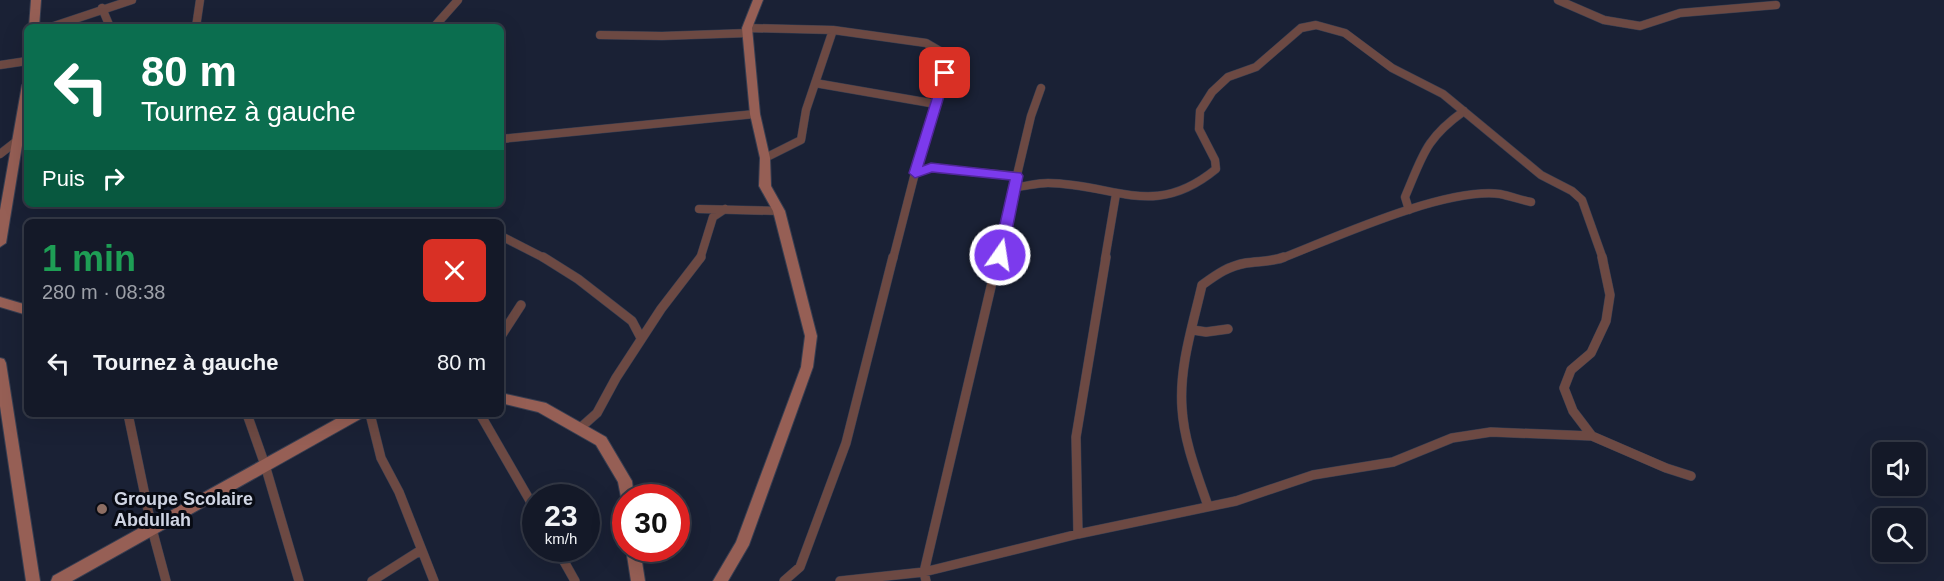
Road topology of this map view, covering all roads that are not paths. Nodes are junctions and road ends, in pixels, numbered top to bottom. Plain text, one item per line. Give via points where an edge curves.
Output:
1 (36, 0) edge
2 (132, 0) edge
3 (200, 0) edge
4 (458, 0) edge
5 (758, 0) edge
6 (1558, 0) edge
7 (108, 5) edge
8 (1776, 5) dead end
9 (34, 24) edge
10 (59, 24) edge
11 (110, 24) edge
12 (196, 24) edge
13 (437, 24) edge
14 (833, 30) junction
15 (748, 31) junction
16 (600, 35) dead end
17 (24, 61) edge
18 (0, 65) edge
19 (815, 83) junction
20 (1041, 88) dead end
21 (24, 103) edge
22 (936, 104) junction
23 (1464, 111) junction
24 (754, 114) junction
25 (504, 139) edge
26 (18, 140) junction
27 (0, 154) edge
28 (765, 158) junction
29 (915, 173) junction
30 (1017, 176) junction
31 (1016, 187) junction
32 (1116, 194) junction
33 (1530, 202) dead end
34 (699, 209) dead end
35 (724, 209) junction
36 (1409, 210) junction
37 (779, 211) junction
38 (504, 238) edge
39 (0, 243) edge
40 (0, 302) edge
41 (521, 305) dead end
42 (24, 309) edge
43 (1228, 329) dead end
44 (1193, 330) junction
45 (504, 331) edge
46 (641, 338) junction
47 (0, 363) edge
48 (504, 399) edge
49 (129, 417) edge
50 (248, 417) edge
51 (352, 417) edge
52 (371, 417) edge
53 (482, 417) edge
54 (579, 429) junction
55 (1592, 436) junction
56 (265, 465) junction
57 (1691, 476) dead end
58 (625, 484) edge
59 (522, 487) edge
60 (1208, 506) junction
61 (152, 529) junction
62 (1078, 534) junction
63 (421, 550) junction
64 (565, 562) edge
65 (635, 562) edge
66 (925, 576) edge
67 (575, 580) edge
68 (33, 581) edge
69 (58, 581) edge
70 (166, 581) edge
71 (299, 581) edge
72 (372, 581) edge
73 (434, 581) edge
74 (638, 581) edge
75 (720, 581) edge
76 (784, 581) edge
77 (840, 581) edge

1 - 9 street
2 - 7 street
3 - 12 street
4 - 13 street
5 - 15 street
6 - 8 street via 1604,21 1640,26 1680,13
7 - 10 street
7 - 11 street
14 - 15 street
14 - 19 street
14 - 22 street via 926,43 950,57
15 - 16 street
15 - 24 street
17 - 18 street
19 - 22 street
19 - 28 street via 801,140
20 - 30 street
21 - 26 street
22 - 29 street
23 - 32 street via 1443,94 1392,68 1345,33 1316,25 1301,28 1256,67 1228,77 1212,92 1200,111 1199,129 1216,169 1202,183 1159,198
23 - 36 street via 1429,142 1405,197
23 - 55 street via 1541,175 1572,191 1582,201 1601,250 1610,296 1606,321 1591,353 1571,370 1564,388 1573,411
24 - 25 street
24 - 28 street
26 - 27 street
26 - 39 street
28 - 37 street via 765,186
29 - 30 street via 931,168
29 - 76 street via 846,443 800,567
30 - 31 street
31 - 32 street via 1048,183
31 - 66 street
32 - 62 street via 1076,437
33 - 36 street via 1498,194 1457,197
34 - 35 street
35 - 37 street
35 - 46 street via 713,217 702,256
36 - 44 street via 1272,262 1227,268 1202,285
37 - 75 street via 811,336 807,367 742,545
38 - 46 street via 578,279 632,321
40 - 42 street
41 - 45 street
43 - 44 street
44 - 60 street via 1186,357 1182,408 1193,462
46 - 54 street via 597,413
47 - 68 street
48 - 54 street via 541,407
49 - 61 street
50 - 56 street
51 - 56 street
52 - 63 street via 381,458
53 - 59 street
54 - 58 street via 601,441
55 - 57 street
55 - 60 street via 1491,432 1452,438 1393,462 1312,476
56 - 61 street
56 - 71 street
60 - 62 street
61 - 69 street
61 - 70 street
62 - 66 street
63 - 72 street
63 - 73 street
64 - 67 street
65 - 74 street
66 - 77 street

